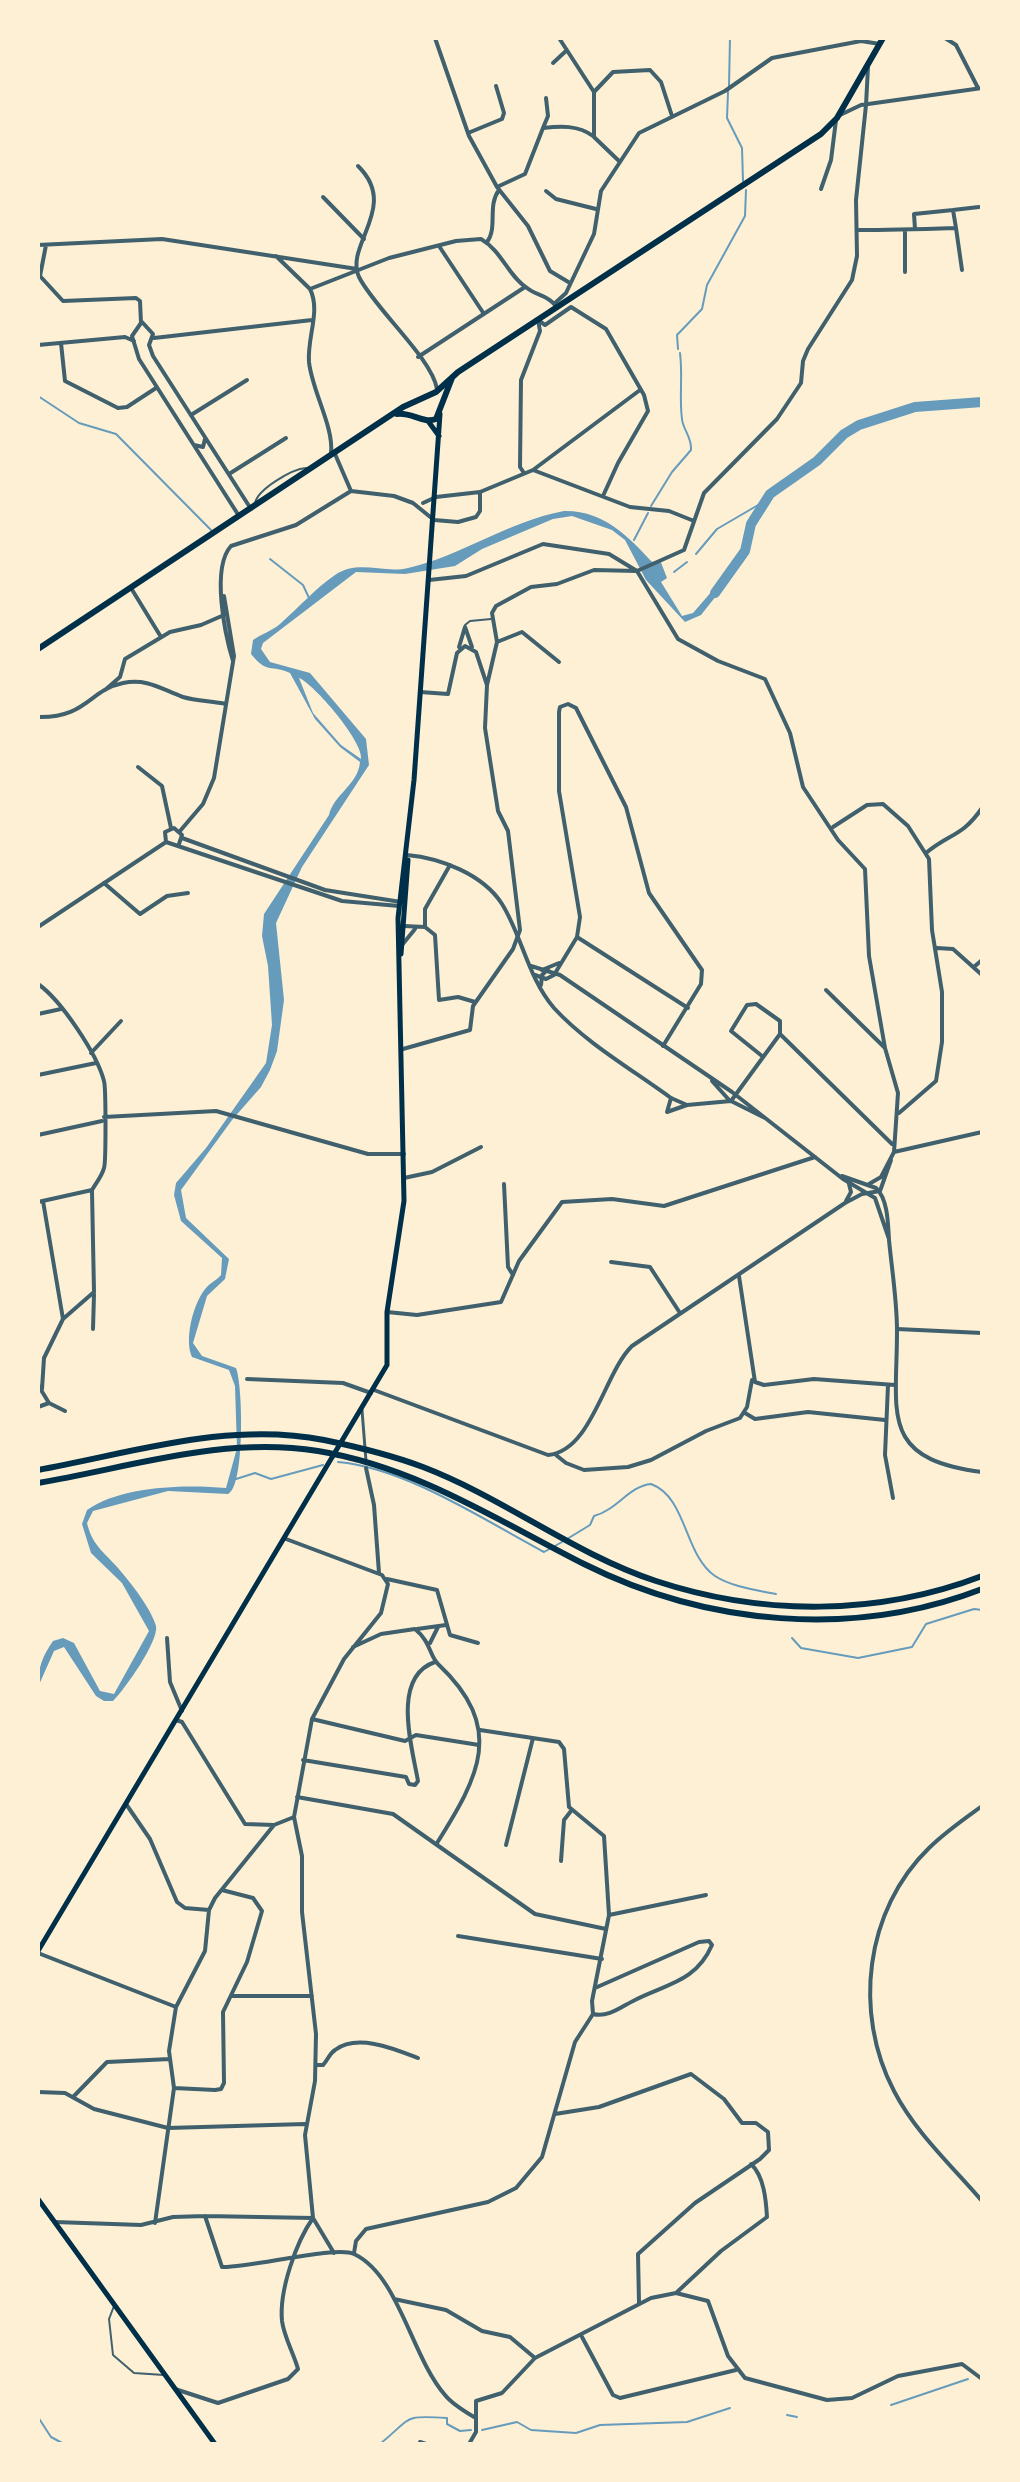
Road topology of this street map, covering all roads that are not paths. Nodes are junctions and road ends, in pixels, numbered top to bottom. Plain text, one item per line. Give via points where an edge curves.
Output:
1 (435, 38) edge
2 (559, 38) edge
3 (945, 38) edge
4 (882, 41) edge
5 (567, 50) junction
6 (553, 63) dead end
7 (869, 63) junction
8 (496, 86) dead end
9 (980, 88) edge
10 (853, 90) junction
11 (594, 92) junction
12 (865, 96) junction
13 (546, 98) dead end
14 (866, 105) junction
15 (672, 117) junction
16 (837, 118) junction
17 (543, 128) junction
18 (468, 133) junction
19 (594, 137) junction
20 (619, 161) junction
21 (358, 166) dead end
22 (498, 189) junction
23 (821, 189) dead end
24 (546, 191) dead end
25 (323, 197) dead end
26 (979, 207) dead end
27 (596, 209) junction
28 (953, 210) junction
29 (956, 228) junction
30 (915, 229) junction
31 (859, 230) junction
32 (905, 230) junction
33 (364, 239) junction
34 (487, 242) junction
35 (38, 245) edge
36 (46, 245) junction
37 (439, 246) junction
38 (276, 256) junction
39 (357, 269) junction
40 (962, 270) dead end
41 (905, 272) dead end
42 (570, 283) junction
43 (525, 287) junction
44 (310, 289) junction
45 (555, 306) junction
46 (484, 314) junction
47 (313, 318) junction
48 (142, 319) junction
49 (538, 320) junction
50 (305, 322) junction
51 (297, 323) junction
52 (139, 326) junction
53 (146, 326) junction
54 (152, 330) junction
55 (310, 330) junction
56 (133, 332) junction
57 (162, 335) junction
58 (125, 337) junction
59 (151, 342) junction
60 (61, 343) junction
61 (136, 343) junction
62 (38, 345) edge
63 (418, 357) junction
64 (454, 375) junction
65 (247, 380) dead end
66 (156, 387) junction
67 (641, 389) junction
68 (436, 392) junction
69 (429, 396) junction
70 (419, 399) junction
71 (441, 410) junction
72 (395, 414) junction
73 (191, 415) junction
74 (419, 418) junction
75 (428, 421) junction
76 (204, 436) junction
77 (330, 436) junction
78 (286, 438) dead end
79 (440, 439) junction
80 (192, 443) junction
81 (350, 444) junction
82 (215, 453) junction
83 (335, 454) junction
84 (328, 459) junction
85 (203, 460) junction
86 (533, 470) junction
87 (524, 473) junction
88 (229, 474) junction
89 (351, 491) junction
90 (480, 492) junction
91 (603, 496) junction
92 (436, 497) junction
93 (423, 506) junction
94 (253, 508) junction
95 (435, 509) junction
96 (239, 516) junction
97 (434, 520) junction
98 (694, 521) junction
99 (638, 571) junction
100 (429, 579) junction
101 (131, 588) junction
102 (222, 589) junction
103 (227, 609) junction
104 (222, 617) junction
105 (491, 619) junction
106 (465, 627) junction
107 (161, 637) junction
108 (497, 642) junction
109 (38, 649) edge
110 (459, 649) junction
111 (472, 649) junction
112 (233, 661) junction
113 (559, 662) dead end
114 (120, 677) junction
115 (138, 681) junction
116 (487, 685) junction
117 (420, 692) junction
118 (98, 697) junction
119 (226, 704) junction
120 (38, 717) edge
121 (138, 767) dead end
122 (982, 808) edge
123 (833, 827) junction
124 (171, 828) junction
125 (180, 831) junction
126 (182, 838) junction
127 (166, 842) junction
128 (179, 844) junction
129 (926, 853) junction
130 (407, 855) junction
131 (451, 864) junction
132 (272, 875) junction
133 (104, 883) junction
134 (309, 888) junction
135 (401, 889) junction
136 (188, 893) dead end
137 (376, 896) junction
138 (388, 897) junction
139 (402, 903) junction
140 (376, 906) junction
141 (387, 907) junction
142 (398, 918) junction
143 (404, 925) junction
144 (38, 927) edge
145 (425, 927) junction
146 (415, 929) junction
147 (398, 935) junction
148 (577, 937) junction
149 (516, 941) junction
150 (402, 945) junction
151 (937, 948) junction
152 (982, 960) edge
153 (561, 961) junction
154 (400, 963) junction
155 (527, 963) junction
156 (975, 966) junction
157 (548, 969) junction
158 (556, 972) junction
159 (982, 975) edge
160 (538, 977) junction
161 (38, 984) edge
162 (826, 990) dead end
163 (475, 1002) junction
164 (688, 1008) junction
165 (61, 1009) junction
166 (38, 1014) edge
167 (121, 1021) dead end
168 (780, 1034) junction
169 (663, 1046) junction
170 (885, 1048) junction
171 (403, 1049) junction
172 (91, 1053) junction
173 (762, 1056) junction
174 (96, 1063) junction
175 (38, 1075) edge
176 (710, 1079) junction
177 (718, 1083) junction
178 (720, 1091) junction
179 (735, 1094) junction
180 (671, 1098) junction
181 (731, 1101) junction
182 (710, 1102) junction
183 (687, 1105) junction
184 (897, 1114) junction
185 (765, 1118) junction
186 (104, 1119) junction
187 (982, 1132) edge
188 (38, 1135) edge
189 (892, 1144) junction
190 (481, 1147) dead end
191 (894, 1152) junction
192 (404, 1154) junction
193 (815, 1157) junction
194 (891, 1160) junction
195 (881, 1177) junction
196 (404, 1178) junction
197 (852, 1182) junction
198 (504, 1184) dead end
199 (867, 1184) junction
200 (885, 1184) junction
201 (856, 1188) junction
202 (92, 1190) junction
203 (878, 1191) junction
204 (867, 1193) junction
205 (856, 1197) junction
206 (878, 1201) junction
207 (40, 1202) edge
208 (845, 1203) junction
209 (885, 1207) junction
210 (889, 1239) junction
211 (611, 1262) dead end
212 (513, 1275) junction
213 (739, 1275) junction
214 (94, 1292) junction
215 (387, 1312) junction
216 (680, 1313) junction
217 (63, 1319) junction
218 (93, 1329) dead end
219 (897, 1329) junction
220 (982, 1333) edge
221 (44, 1358) junction
222 (38, 1362) edge
223 (753, 1378) junction
224 (247, 1379) dead end
225 (888, 1385) junction
226 (895, 1385) junction
227 (40, 1387) edge
228 (373, 1392) junction
229 (49, 1403) junction
230 (38, 1407) edge
231 (362, 1410) junction
232 (65, 1411) dead end
233 (745, 1413) junction
234 (885, 1420) junction
235 (556, 1455) junction
236 (366, 1467) joint
237 (38, 1470) edge
238 (982, 1472) edge
239 (38, 1483) edge
240 (893, 1498) dead end
241 (286, 1539) junction
242 (379, 1574) junction
243 (982, 1576) edge
244 (387, 1579) junction
245 (982, 1589) edge
246 (446, 1625) junction
247 (438, 1627) junction
248 (415, 1629) junction
249 (167, 1638) dead end
250 (478, 1643) dead end
251 (429, 1644) junction
252 (353, 1647) junction
253 (435, 1662) junction
254 (182, 1711) junction
255 (312, 1719) junction
256 (176, 1720) junction
257 (480, 1730) junction
258 (411, 1738) junction
259 (533, 1738) junction
260 (479, 1745) junction
261 (303, 1760) junction
262 (297, 1797) junction
263 (126, 1804) junction
264 (982, 1806) edge
265 (571, 1811) junction
266 (294, 1817) junction
267 (274, 1825) junction
268 (437, 1843) junction
269 (506, 1845) dead end
270 (561, 1861) dead end
271 (222, 1890) junction
272 (706, 1895) dead end
273 (209, 1910) junction
274 (609, 1915) junction
275 (606, 1929) junction
276 (458, 1936) dead end
277 (38, 1952) edge
278 (602, 1959) junction
279 (595, 1988) junction
280 (231, 1996) junction
281 (312, 1996) junction
282 (176, 2007) junction
283 (593, 2014) junction
284 (418, 2058) dead end
285 (170, 2059) junction
286 (317, 2065) junction
287 (174, 2088) junction
288 (38, 2092) edge
289 (74, 2096) junction
290 (555, 2114) junction
291 (305, 2124) junction
292 (168, 2128) junction
293 (751, 2164) junction
294 (38, 2199) edge
295 (982, 2201) edge
296 (205, 2216) junction
297 (313, 2218) junction
298 (55, 2222) junction
299 (155, 2223) junction
300 (334, 2253) junction
301 (354, 2253) junction
302 (295, 2260) junction
303 (676, 2293) junction
304 (394, 2299) junction
305 (639, 2303) junction
306 (115, 2306) junction
307 (582, 2337) junction
308 (535, 2358) junction
309 (736, 2370) junction
310 (165, 2375) junction
311 (982, 2379) edge
312 (175, 2389) junction
313 (474, 2417) junction
314 (215, 2444) edge
315 (469, 2444) edge

1 - 18 street
2 - 5 street
3 - 9 street via 957,47
4 - 7 main road
4 - 15 street via 772,58 725,91
5 - 6 street
5 - 11 street
7 - 10 main road
7 - 12 street
8 - 18 street via 502,119
9 - 14 street
10 - 12 street via 860,89
10 - 16 main road
11 - 15 street via 613,72 650,70 661,82
11 - 19 street
12 - 14 street
13 - 17 street
14 - 16 street
14 - 31 street via 856,200
15 - 20 street via 639,133
16 - 23 street
16 - 45 main road via 790,155
17 - 19 street via 584,130
17 - 22 street via 525,174
18 - 22 street
19 - 20 street
20 - 27 street
21 - 33 street via 374,198
22 - 34 street
22 - 42 street via 528,226 550,271
24 - 27 street via 556,199
25 - 33 street
26 - 28 street
27 - 42 street via 594,234
28 - 29 street
28 - 30 street via 914,214
29 - 30 street
29 - 40 street
30 - 32 street
31 - 32 street
31 - 98 street via 852,280 808,349 801,383 777,419 704,493
32 - 41 street
33 - 39 street
34 - 37 street via 471,239
34 - 43 street
35 - 36 street
36 - 38 street via 162,239
36 - 48 street via 40,275 67,302 136,298
37 - 39 street
37 - 46 street
38 - 39 street
38 - 44 street
39 - 44 street
39 - 63 street
42 - 45 street
43 - 45 street
43 - 46 street
44 - 47 street via 316,304
45 - 49 main road
46 - 63 street
47 - 50 street
47 - 55 street
48 - 52 street
48 - 53 street
49 - 64 main road
49 - 67 street via 545,325 571,307 597,321
49 - 87 street via 540,331 521,380
50 - 51 street
50 - 55 street
51 - 55 street
51 - 57 street
52 - 53 street
52 - 56 street
53 - 54 street
54 - 57 street
54 - 59 street
55 - 77 street via 312,380
56 - 58 street
56 - 61 street
57 - 59 street
58 - 60 street
58 - 61 street
59 - 61 street
59 - 73 street via 153,356
60 - 62 street
60 - 66 street via 65,381 118,408
61 - 66 street
63 - 68 street
64 - 68 main road
64 - 71 main road
65 - 73 street
66 - 80 street
67 - 86 street
67 - 91 street via 648,411
68 - 69 main road
69 - 70 main road
69 - 71 main road via 437,399
70 - 72 main road
70 - 74 main road
71 - 75 main road
71 - 79 main road
72 - 74 main road
72 - 81 main road
73 - 76 street
74 - 75 main road
75 - 79 main road
76 - 80 street via 203,447
76 - 82 street
77 - 81 street
77 - 84 street
78 - 88 street
79 - 92 main road
80 - 85 street
81 - 83 main road
82 - 85 street via 206,451
82 - 88 street
83 - 84 main road
83 - 89 street
84 - 94 main road
85 - 96 street
86 - 87 street
86 - 91 street
87 - 90 street
88 - 94 street
89 - 93 street via 383,493
89 - 102 street via 296,525 231,546 224,557
90 - 92 street
90 - 97 street via 476,517
91 - 98 street
92 - 93 street
92 - 95 main road
93 - 95 street
93 - 97 street
94 - 96 main road
95 - 97 main road
96 - 101 main road
97 - 100 main road
98 - 99 street via 684,550
99 - 100 street via 609,554 543,544 474,573
99 - 105 street via 594,570 531,587 496,606
99 - 123 street via 678,639 765,679 790,733 803,787
100 - 117 main road
101 - 107 street
101 - 109 main road
102 - 103 street
102 - 104 street
103 - 104 street
103 - 112 street
104 - 107 street
104 - 112 street
105 - 106 lane via 470,621
105 - 108 street
106 - 110 street
106 - 111 street
107 - 114 street via 125,659
108 - 113 street via 518,631
108 - 116 street
110 - 111 street
110 - 117 street via 448,694
111 - 116 street
112 - 119 street
114 - 115 street
114 - 118 street
115 - 118 street via 117,684
115 - 119 street via 186,698
116 - 149 street via 485,728 498,811 508,831 520,917
117 - 130 main road
118 - 120 street via 69,715
119 - 125 street via 210,791
121 - 124 street via 162,786
122 - 129 street via 958,836
123 - 129 street via 867,805 883,804 908,826
123 - 170 street via 865,869 869,956
124 - 125 street
124 - 127 street
125 - 126 street
126 - 128 street
126 - 132 street
127 - 128 street
127 - 133 street
128 - 132 street
129 - 151 street
130 - 131 street
130 - 135 main road
130 - 139 main road
131 - 145 street via 425,909
131 - 149 street via 502,904
132 - 134 street
133 - 136 street via 140,914 167,896
133 - 144 street
134 - 137 street
134 - 140 street
135 - 138 street
135 - 139 main road
137 - 138 street
137 - 140 street
138 - 139 street
139 - 141 street
139 - 142 main road
139 - 143 main road
140 - 141 street
141 - 142 street
142 - 147 main road
143 - 146 street
143 - 150 main road
145 - 146 street
145 - 163 street via 435,935 439,1000 458,997
146 - 150 street
147 - 150 street
147 - 154 main road
148 - 153 street
148 - 164 street
148 - 164 street via 580,917 557,764 559,712 568,704 576,708 626,807 649,893 702,970
149 - 155 street
149 - 163 street
150 - 154 main road
151 - 156 street via 953,949
151 - 184 street via 943,1018 940,1065 936,1081
152 - 156 street
153 - 157 street
153 - 158 street
154 - 171 main road
155 - 157 street
155 - 160 street
156 - 159 street
157 - 158 street
157 - 160 street
158 - 160 street via 550,978
158 - 169 street
160 - 180 street via 560,1014
161 - 165 street
162 - 170 street
163 - 171 street via 470,1030
164 - 169 street
165 - 166 street
165 - 172 street
167 - 172 street
168 - 173 street
168 - 173 street via 780,1021 756,1004 747,1005 731,1031
168 - 189 street
169 - 176 street
170 - 184 street via 898,1082
171 - 192 main road
172 - 174 street
173 - 179 street
174 - 175 street
174 - 186 street via 105,1084
176 - 177 street
176 - 178 street
177 - 178 street
177 - 179 street
178 - 181 street
178 - 182 street
179 - 181 street
179 - 185 street
180 - 183 street
180 - 183 street via 667,1112
181 - 182 street
181 - 185 street
182 - 183 street
184 - 189 street
185 - 193 street
186 - 188 street
186 - 192 street via 226,1113 368,1154
186 - 202 street via 104,1167
187 - 191 street
189 - 191 street
190 - 196 street via 432,1172
191 - 194 street
192 - 196 main road
193 - 197 street
193 - 212 street via 664,1206 612,1199 562,1202
194 - 195 street
194 - 200 street
195 - 199 street
195 - 203 street
196 - 215 main road
197 - 199 street
197 - 201 street
198 - 212 street via 508,1267
199 - 201 street
199 - 203 street
200 - 203 street
200 - 209 street
201 - 204 street
201 - 205 street
201 - 208 street
202 - 207 street
202 - 214 street
203 - 204 street
203 - 206 street
203 - 209 street
204 - 205 street
204 - 206 street
205 - 208 street
206 - 210 street
207 - 217 street
208 - 213 street
209 - 210 street
210 - 219 street
211 - 216 street via 650,1267
212 - 215 street via 508,1293 496,1305 417,1315
213 - 216 street
213 - 223 street
214 - 217 street
214 - 218 street
215 - 228 main road via 388,1357
216 - 235 street via 627,1350 593,1417
217 - 221 street
219 - 220 street
219 - 226 street
221 - 222 street
221 - 227 street
223 - 225 street via 764,1385 808,1379
223 - 233 street
224 - 228 street via 343,1383
225 - 226 street
225 - 234 street
226 - 238 street via 897,1421 907,1441 948,1468
227 - 229 street
228 - 231 main road
228 - 235 street
229 - 230 street
229 - 232 street
231 - 236 street
231 - 241 main road
233 - 234 street via 755,1419 808,1412
233 - 235 street via 637,1465 584,1470
234 - 240 street
236 - 242 street
237 - 243 main road via 226,1436 320,1439 424,1467 655,1581 712,1596 772,1606 834,1607 895,1601
239 - 245 main road via 227,1448 317,1451 419,1479 586,1565 652,1593 710,1609 771,1619 835,1619 897,1613
241 - 242 street
241 - 254 main road
242 - 244 street
244 - 246 street via 437,1590
244 - 252 street via 381,1613
246 - 247 street
246 - 250 street via 450,1635
247 - 248 street
247 - 251 street
248 - 251 street
248 - 252 street via 381,1634
249 - 254 street via 170,1682
251 - 253 street
252 - 255 street
253 - 257 street via 458,1684
253 - 258 street via 421,1669 411,1684
254 - 256 main road
255 - 258 street via 405,1741
255 - 261 street
256 - 263 main road
256 - 267 street via 245,1824
257 - 259 street
257 - 260 street
258 - 260 street
258 - 261 street via 418,1781 413,1786 406,1777
259 - 265 street via 563,1745
259 - 269 street
260 - 268 street via 474,1781
261 - 262 street
262 - 266 street
262 - 268 street via 393,1814
263 - 273 street via 150,1839 177,1902
263 - 277 main road
264 - 295 street via 928,1849 892,1898 874,1951 869,1993 874,2037 894,2092
265 - 270 street via 564,1820
265 - 274 street via 604,1836
266 - 267 street
266 - 281 street via 302,1856
267 - 271 street
268 - 275 street via 535,1914
271 - 273 street
271 - 280 street via 253,1898 262,1911 251,1953
272 - 274 street
273 - 282 street via 205,1951
274 - 275 street
275 - 278 street
276 - 278 street
277 - 282 street
278 - 279 street
279 - 283 street
279 - 283 street via 699,1942 711,1942 695,1967 670,1988 607,2015
280 - 281 street
280 - 287 street via 223,2012 221,2089
281 - 286 street
282 - 285 street
283 - 290 street via 575,2042
284 - 286 street via 377,2045 345,2044
285 - 287 street
285 - 289 street via 107,2062
286 - 291 street
287 - 292 street
288 - 289 street
289 - 292 street via 94,2109
290 - 293 street via 599,2107 691,2074 724,2099 742,2123 756,2123 768,2132 769,2150
290 - 301 street via 542,2157 508,2194 366,2229
291 - 292 street
291 - 297 street
292 - 299 street
293 - 303 street via 759,2172 767,2217
293 - 305 street via 695,2203 638,2254
294 - 298 main road
296 - 297 street
296 - 299 street
296 - 302 street via 222,2267
297 - 300 street
297 - 302 street
298 - 299 street
298 - 306 main road
300 - 301 street
300 - 302 street
301 - 304 street via 383,2275
302 - 312 street via 282,2323 298,2369 288,2379 218,2403
303 - 305 street
303 - 309 street via 708,2301
304 - 308 street via 446,2310 482,2331 510,2337
304 - 313 street via 445,2395
305 - 307 street
306 - 310 main road
306 - 310 lane via 109,2319 113,2355 134,2373
307 - 308 street
307 - 309 street via 613,2395 620,2398
308 - 313 street via 502,2393 476,2401
309 - 311 street via 754,2382 836,2402 938,2366 962,2364
310 - 312 main road
312 - 314 main road
313 - 315 street via 476,2432

